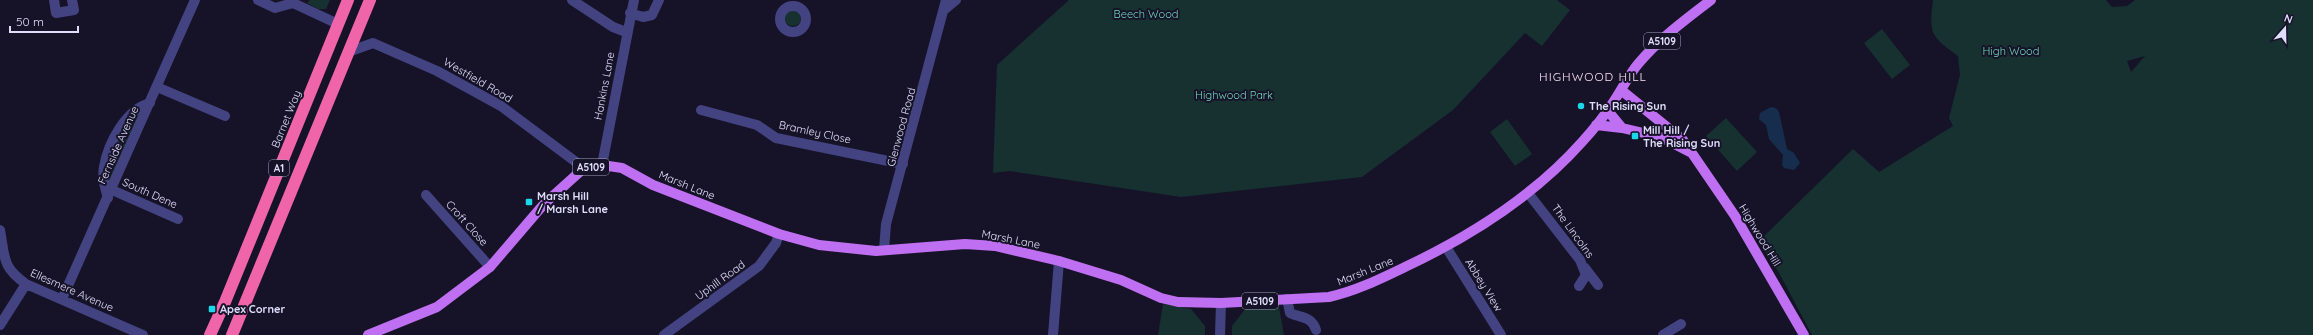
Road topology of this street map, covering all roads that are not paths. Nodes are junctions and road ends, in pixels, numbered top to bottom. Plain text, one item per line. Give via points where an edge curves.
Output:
1 (54, 0) edge
2 (72, 0) edge
3 (195, 0) edge
4 (258, 0) edge
5 (348, 0) edge
6 (370, 0) edge
7 (572, 0) edge
8 (634, 0) edge
9 (659, 0) edge
10 (956, 0) edge
11 (1711, 0) edge
12 (293, 2) edge
13 (945, 5) edge
14 (630, 13) junction
15 (338, 24) junction
16 (626, 32) junction
17 (348, 52) junction
18 (157, 87) junction
19 (1621, 90) junction
20 (150, 103) junction
21 (701, 110) dead end
22 (1608, 111) junction
23 (224, 116) dead end
24 (1596, 125) junction
25 (1622, 128) junction
26 (1690, 152) junction
27 (602, 164) junction
28 (903, 164) junction
29 (584, 168) junction
30 (1528, 193) junction
31 (110, 194) junction
32 (426, 195) dead end
33 (178, 219) dead end
34 (0, 230) edge
35 (779, 234) junction
36 (1446, 247) junction
37 (884, 250) junction
38 (1058, 262) junction
39 (490, 267) junction
40 (1585, 268) junction
41 (26, 284) junction
42 (1598, 285) dead end
43 (1579, 286) dead end
44 (62, 299) junction
45 (1287, 299) junction
46 (1221, 303) junction
47 (1682, 324) dead end
48 (0, 325) edge
49 (1316, 330) dead end
50 (1052, 334) edge
51 (143, 335) edge
52 (210, 335) edge
53 (232, 335) edge
54 (368, 335) edge
55 (664, 335) edge
56 (1220, 335) edge
57 (1501, 335) edge
58 (1663, 335) edge
59 (1804, 335) edge

1 - 2 street via 56,13 74,10
3 - 18 street, Fernside Avenue
4 - 12 street via 275,8
5 - 15 highway, Barnet Way / A1
6 - 17 highway, A1
7 - 16 street via 613,27
8 - 14 street, Hankins Lane
9 - 14 street via 655,11 647,17
10 - 13 street, Glenwood Road
11 - 19 main road, A5109 via 1686,18 1647,54
12 - 15 street
13 - 28 street, Glenwood Road
14 - 16 street, Hankins Lane
15 - 52 highway, Barnet Way / A1
16 - 27 street, Hankins Lane
17 - 29 street, Westfield Road via 373,43 437,71 501,106
17 - 53 highway, A1
18 - 20 street, Fernside Avenue
18 - 23 street
19 - 22 main road, Marsh Lane / A5109
19 - 26 main road, Highwood Hill via 1683,140
20 - 31 street, Fernside Avenue
20 - 31 street, Fernside Avenue via 139,105 122,122 104,166 105,185
21 - 28 street, Bramley Close via 757,125 776,138
22 - 24 main road, Marsh Lane / A5109
22 - 25 main road
24 - 25 main road, Highwood Hill
24 - 30 main road, Marsh Lane / A5109 via 1566,160
25 - 26 main road, Highwood Hill via 1661,137
26 - 59 main road, Highwood Hill via 1735,216
27 - 29 main road, Marsh Lane / A5109
27 - 35 main road, Marsh Lane / A5109 via 622,168 653,185
28 - 37 street, Glenwood Road via 886,224
29 - 39 main road, Marsh Lane / A5109 via 544,204
30 - 36 main road, Marsh Lane / A5109 via 1475,232
30 - 40 street, The Lincolns via 1562,234
31 - 33 street, South Dene
31 - 44 street, Fernside Avenue
32 - 39 street, Croft Close
34 - 41 street, Ellesmere Avenue via 7,266
35 - 37 main road, Marsh Lane / A5109 via 820,245
35 - 55 street, Uphill Road via 776,243 759,266
36 - 45 main road, Marsh Lane / A5109 via 1370,284 1345,293 1329,297
36 - 57 street, Abbey View
37 - 38 main road, Marsh Lane / A5109 via 965,244 995,246
38 - 46 main road, Marsh Lane / A5109 via 1121,280 1161,298 1184,303
38 - 50 street
39 - 54 main road, Marsh Lane / A5109 via 437,307
40 - 42 street
40 - 43 street, The Lincolns via 1585,280
41 - 44 street, Ellesmere Avenue
41 - 48 street
44 - 51 street, Ellesmere Avenue
45 - 46 main road, Marsh Lane / A5109
45 - 49 street via 1290,313 1308,319 1314,323
46 - 56 street
47 - 58 street

